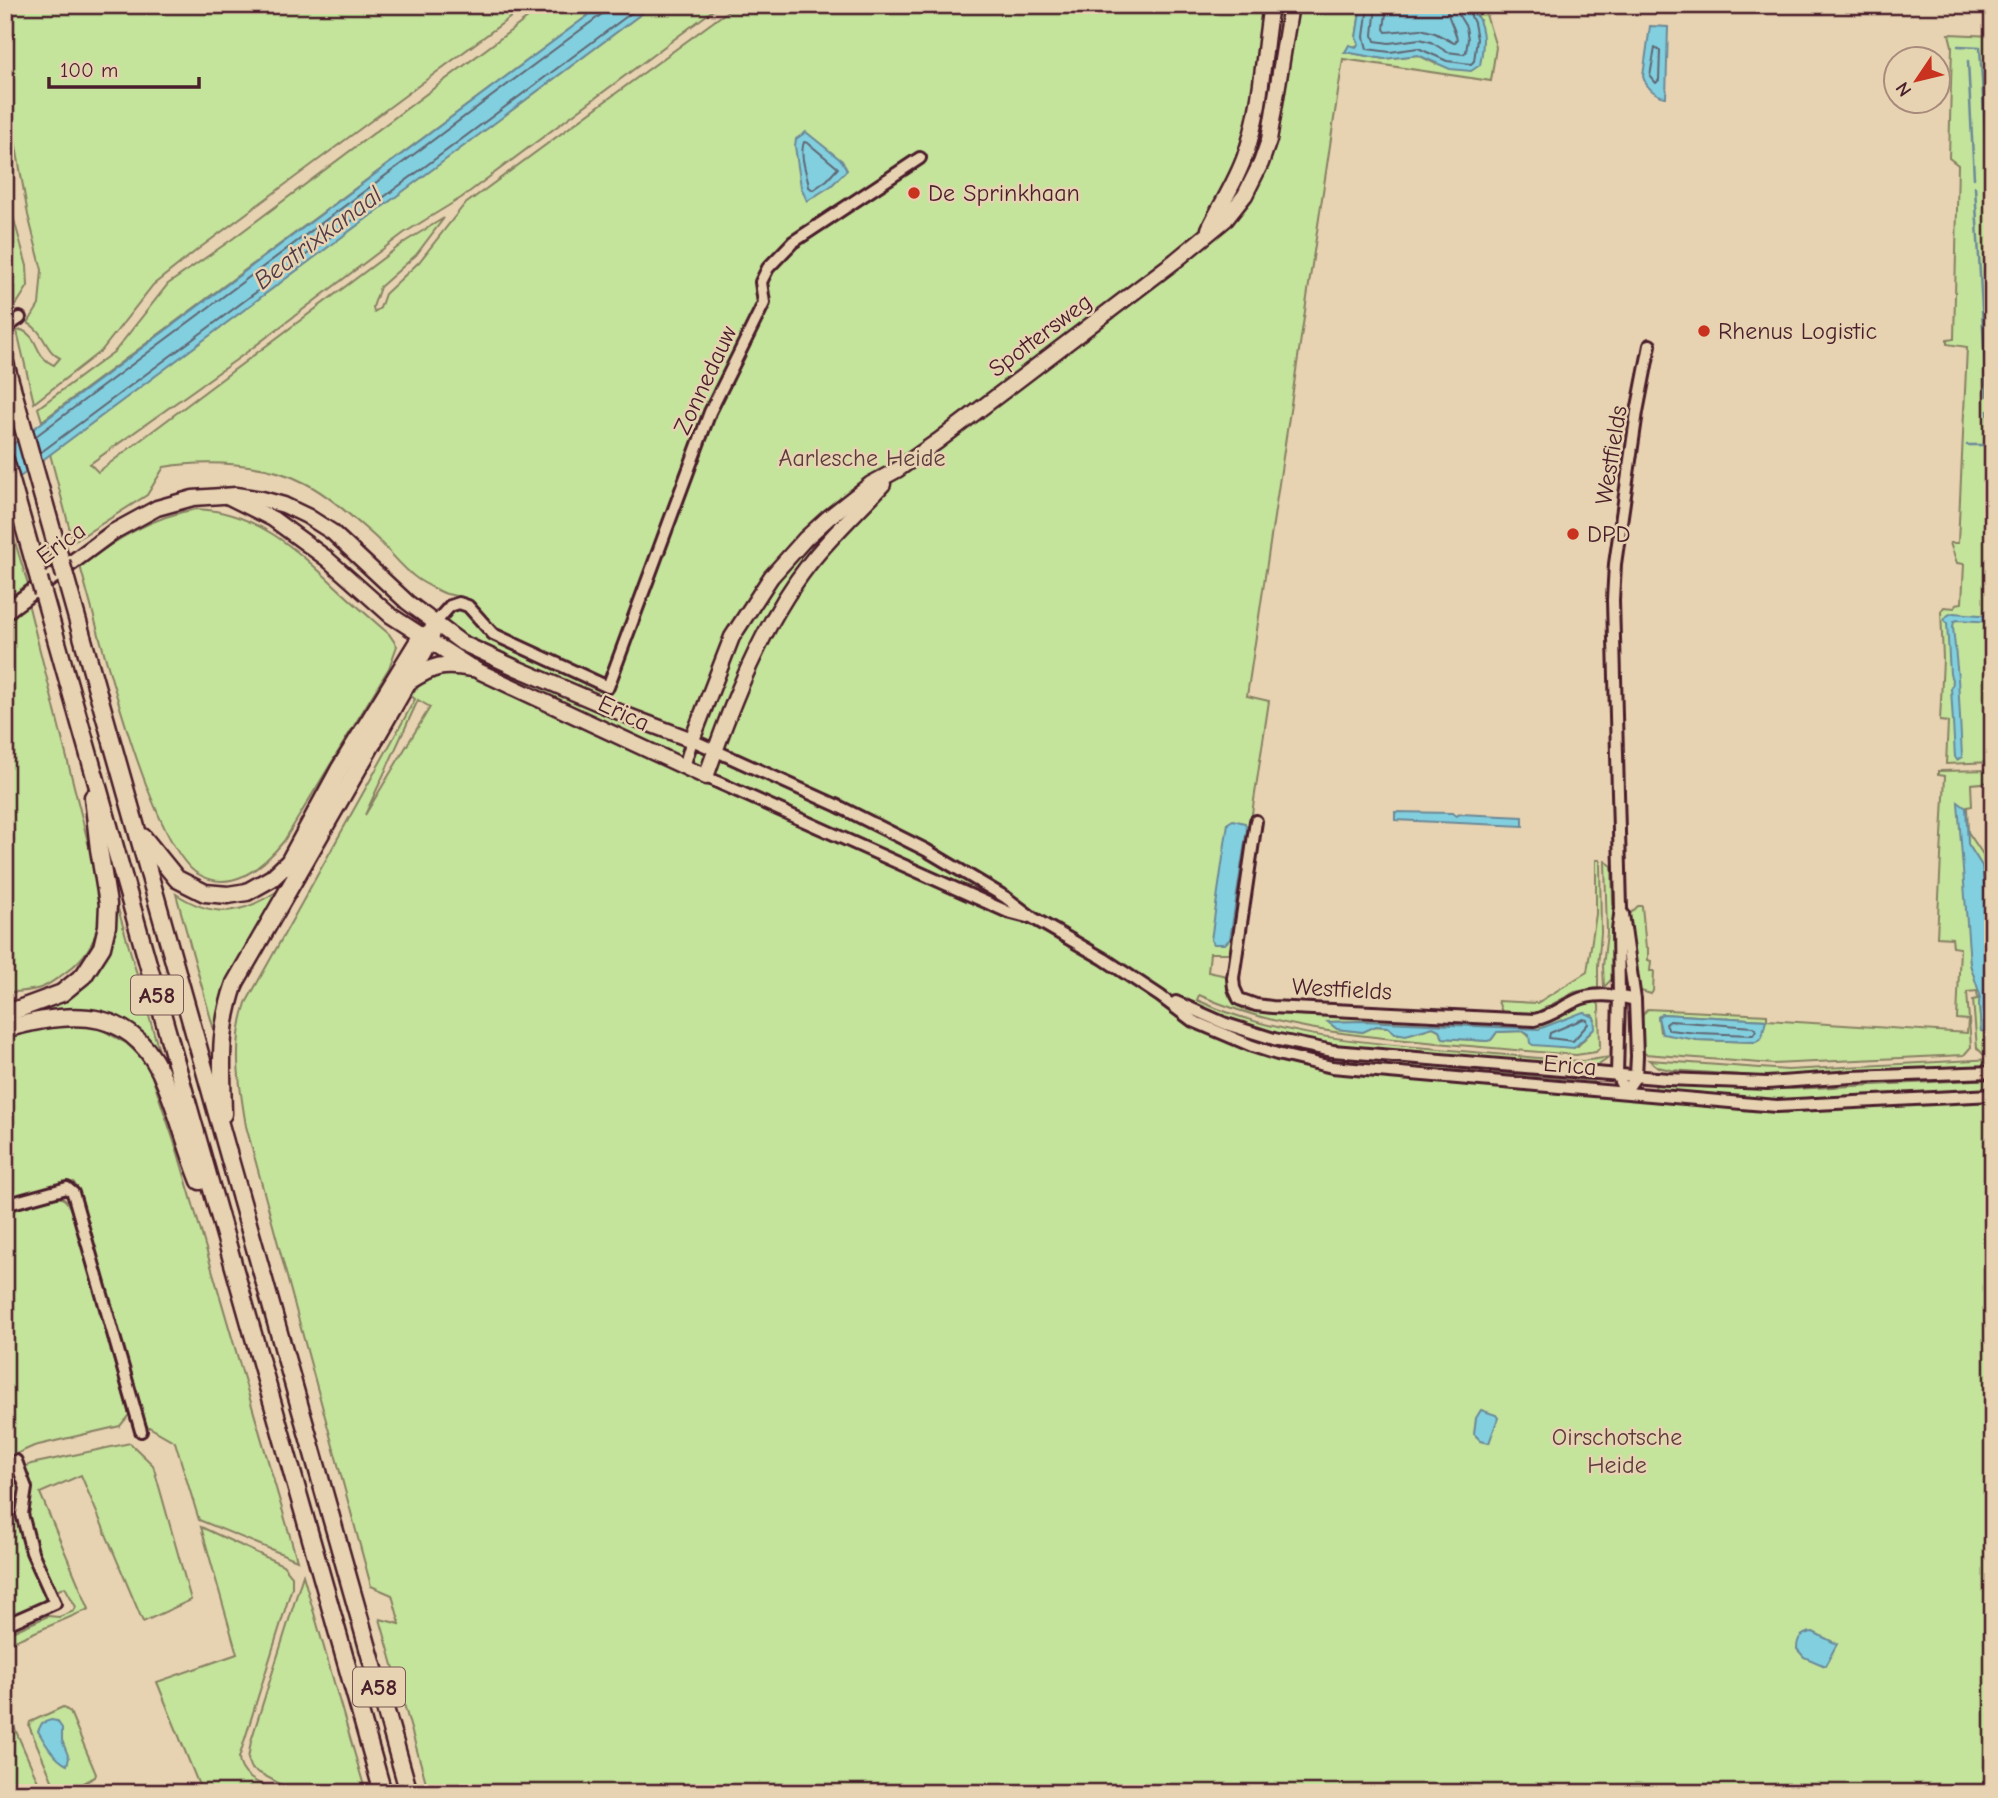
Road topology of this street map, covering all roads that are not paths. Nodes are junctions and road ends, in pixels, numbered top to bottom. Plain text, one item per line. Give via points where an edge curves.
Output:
1 (1271, 5) edge
2 (1291, 5) edge
3 (920, 158) dead end
4 (1207, 233) junction
5 (20, 317) dead end
6 (5, 328) edge
7 (1650, 345) dead end
8 (5, 363) edge
9 (5, 460) edge
10 (897, 470) junction
11 (227, 496) junction
12 (5, 612) edge
13 (435, 623) junction
14 (425, 639) junction
15 (472, 668) junction
16 (407, 683) junction
17 (608, 687) joint
18 (692, 740) junction
19 (715, 751) junction
20 (88, 753) junction
21 (684, 767) junction
22 (706, 777) junction
23 (1256, 821) dead end
24 (138, 830) junction
25 (1621, 908) junction
26 (1033, 919) junction
27 (1160, 996) junction
28 (1619, 996) junction
29 (1635, 1000) junction
30 (5, 1014) edge
31 (5, 1029) edge
32 (1993, 1072) edge
33 (1617, 1075) junction
34 (1636, 1076) junction
35 (1625, 1092) junction
36 (1993, 1095) edge
37 (224, 1137) junction
38 (5, 1205) edge
39 (225, 1238) junction
40 (141, 1431) dead end
41 (16, 1461) dead end
42 (5, 1625) edge
43 (383, 1793) edge
44 (409, 1793) edge

1 - 4 main road, Spottersweg via 1246,154
2 - 4 main road, Spottersweg via 1269,140 1261,163 1245,195 1226,219
3 - 17 street, Zonnedauw via 793,242 768,268 761,282 764,303 710,412
4 - 10 main road, Spottersweg
5 - 6 street
7 - 25 street, Westfields via 1615,564
8 - 24 highway, A58
9 - 20 highway, A58
10 - 18 main road, Spottersweg via 828,518 771,577 732,637
10 - 19 main road, Spottersweg via 843,524 784,601
11 - 12 main road, Erica via 193,498 143,515
11 - 13 main road, Erica via 262,499 307,516
11 - 14 main road, Erica via 273,519
13 - 14 highway
13 - 17 street, Erica via 450,606 468,606 493,635
13 - 18 main road, Erica via 462,643 514,667
14 - 15 main road, Erica
14 - 16 highway, A58
14 - 24 highway, A58 via 339,770 289,862 272,878 238,894 195,889 171,873
15 - 16 highway via 438,666
15 - 21 main road, Erica
16 - 37 highway, A58 via 235,983 221,1040
18 - 19 street, Erica
18 - 21 street, Spottersweg
19 - 22 main road, Spottersweg
19 - 26 street, Erica via 926,850
20 - 30 highway, A58 via 107,892 105,938 91,967 71,987
20 - 39 highway, A58
21 - 22 main road, Erica
22 - 26 street, Erica via 1008,912
23 - 28 street, Westfields via 1233,978 1239,999 1272,1007 1534,1020 1586,997
24 - 37 highway, A58
25 - 28 street, Westfields
25 - 29 street, Westfields
26 - 27 street, Erica
27 - 33 street, Erica via 1226,1024 1298,1045
27 - 35 street, Erica via 1193,1021 1221,1034 1332,1067
28 - 29 street, Westfields
28 - 33 street, Westfields
29 - 34 street, Westfields
31 - 39 highway, A58 via 53,1017 90,1016 123,1029 138,1042 166,1082 188,1152
32 - 34 street, Erica via 1767,1083
33 - 34 street, Erica
33 - 35 street, Westfields
34 - 35 street
35 - 36 street, Erica via 1777,1106
37 - 44 highway, A58
38 - 40 street via 67,1188 73,1193
39 - 43 highway, A58
41 - 42 street via 26,1488 22,1514 32,1552 55,1603

